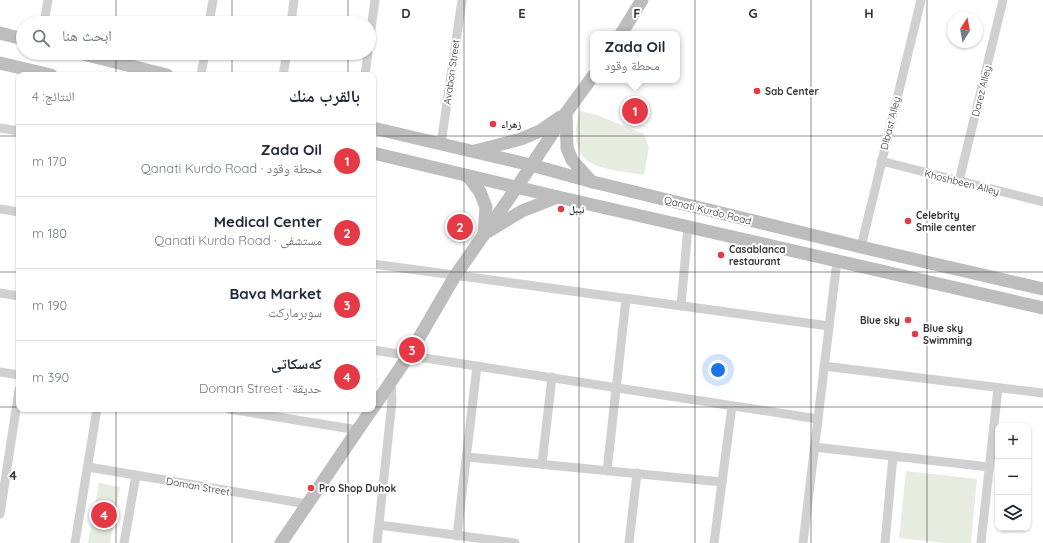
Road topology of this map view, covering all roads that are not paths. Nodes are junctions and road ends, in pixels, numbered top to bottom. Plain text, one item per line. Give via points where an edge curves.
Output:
1 (48, 0) edge
2 (212, 0) edge
3 (294, 0) edge
4 (375, 0) edge
5 (462, 0) edge
6 (642, 0) edge
7 (921, 0) edge
8 (1003, 0) edge
9 (45, 16) edge
10 (210, 16) edge
11 (292, 16) edge
12 (373, 16) edge
13 (623, 31) edge
14 (0, 33) edge
15 (16, 37) edge
16 (107, 60) edge
17 (203, 60) edge
18 (286, 60) edge
19 (367, 60) edge
20 (0, 62) edge
21 (39, 72) edge
22 (155, 72) edge
23 (201, 72) edge
24 (284, 72) edge
25 (365, 72) edge
26 (590, 80) edge
27 (566, 113) junction
28 (0, 128) edge
29 (376, 129) edge
30 (16, 131) edge
31 (441, 144) junction
32 (472, 152) junction
33 (376, 154) edge
34 (881, 162) junction
35 (531, 165) junction
36 (468, 176) junction
37 (959, 181) junction
38 (593, 182) junction
39 (518, 187) junction
40 (558, 197) junction
41 (1043, 201) edge
42 (0, 209) edge
43 (16, 212) edge
44 (688, 227) junction
45 (484, 234) junction
46 (861, 247) junction
47 (837, 261) junction
48 (376, 264) edge
49 (455, 276) junction
50 (1043, 289) edge
51 (0, 293) edge
52 (16, 296) edge
53 (626, 299) junction
54 (681, 306) junction
55 (1043, 308) edge
56 (829, 326) junction
57 (376, 350) edge
58 (409, 355) junction
59 (476, 366) junction
60 (824, 366) junction
61 (0, 372) edge
62 (16, 375) edge
63 (552, 378) junction
64 (391, 381) junction
65 (617, 388) junction
66 (998, 388) junction
67 (1043, 393) edge
68 (376, 404) edge
69 (732, 406) junction
70 (16, 410) edge
71 (97, 412) edge
72 (247, 412) edge
73 (370, 412) edge
74 (818, 419) junction
75 (358, 430) junction
76 (814, 447) junction
77 (893, 456) junction
78 (467, 457) junction
79 (542, 464) junction
80 (88, 467) junction
81 (989, 467) junction
82 (607, 471) junction
83 (637, 473) junction
84 (136, 475) junction
85 (722, 482) junction
86 (307, 504) junction
87 (0, 514) edge
88 (379, 525) junction
89 (457, 536) junction
90 (75, 543) edge
91 (124, 543) edge
92 (282, 543) edge
93 (377, 543) edge
94 (515, 543) edge
95 (629, 543) edge
96 (714, 543) edge
97 (803, 543) edge
98 (885, 543) edge
99 (981, 543) edge

1 - 9 street
2 - 10 street
3 - 11 street
4 - 12 street
5 - 31 street, Avabon Street
6 - 13 street
7 - 34 street, Dlbast Alley
8 - 37 street, Darez Alley
14 - 15 street
16 - 22 street
17 - 23 street
18 - 24 street
19 - 25 street
20 - 21 street
26 - 27 street
27 - 32 street via 540,131 521,139
27 - 35 street
27 - 38 street via 567,148 572,160
28 - 30 street
29 - 31 street, Qanati Kurdo Road
31 - 32 street, Qanati Kurdo Road
32 - 35 street, Qanati Kurdo Road
33 - 36 street, Qanati Kurdo Road
34 - 37 street, Khoshbeen Alley
34 - 46 street, Dlbast Alley
35 - 38 street, Qanati Kurdo Road
35 - 39 street
36 - 39 street, Qanati Kurdo Road
36 - 45 street via 480,192 486,207
37 - 41 street, Khoshbeen Alley
38 - 46 street, Qanati Kurdo Road
39 - 40 street, Qanati Kurdo Road
39 - 45 street
40 - 44 street, Qanati Kurdo Road
40 - 45 street via 522,210
42 - 43 street
44 - 47 street, Qanati Kurdo Road
44 - 54 street
45 - 49 street
46 - 50 street, Qanati Kurdo Road
47 - 55 street, Qanati Kurdo Road
47 - 56 street
48 - 49 street
49 - 53 street
49 - 58 street
51 - 52 street
53 - 54 street
53 - 65 street
54 - 56 street
56 - 60 street
57 - 58 street
58 - 59 street
58 - 64 street
59 - 63 street
59 - 78 street
60 - 66 street
60 - 74 street
61 - 62 street
63 - 65 street
63 - 79 street
64 - 68 street
64 - 88 street via 392,401
65 - 69 street
65 - 82 street
66 - 67 street
66 - 81 street
69 - 74 street
69 - 85 street
70 - 87 street
71 - 80 street
72 - 75 street
73 - 75 street
74 - 76 street
75 - 86 street
76 - 77 street
76 - 97 street
77 - 81 street
77 - 98 street
78 - 79 street
78 - 89 street
79 - 82 street
80 - 84 street, Doman Street
80 - 90 street
81 - 99 street
82 - 83 street
83 - 85 street
83 - 95 street
84 - 86 street, Doman Street
84 - 91 street
85 - 96 street
86 - 92 street
88 - 89 street
88 - 93 street
89 - 94 street

